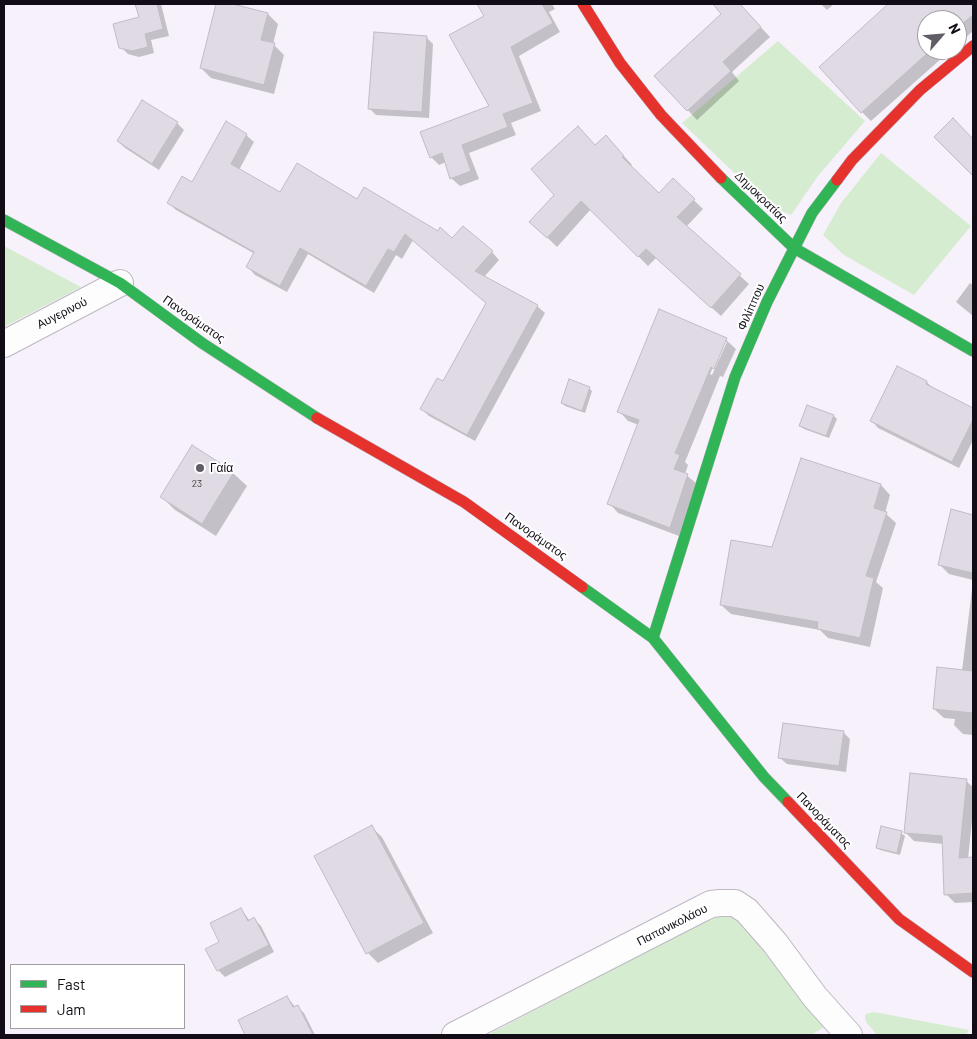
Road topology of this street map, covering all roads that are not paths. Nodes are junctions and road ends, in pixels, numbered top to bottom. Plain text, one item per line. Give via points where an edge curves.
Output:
1 (583, 4) edge
2 (973, 46) edge
3 (4, 220) edge
4 (794, 248) junction
5 (120, 284) junction
6 (4, 344) edge
7 (973, 351) edge
8 (653, 638) junction
9 (973, 972) edge
10 (455, 1035) edge
11 (849, 1035) edge

1 - 4 main road, Δημοκρατίας via 620,63 660,115
2 - 4 main road, Φιλίππου via 920,90 852,160 812,214
3 - 5 main road, Πανοράματος
4 - 7 main road, Δημοκρατίας
4 - 8 main road, Φιλίππου via 735,378
5 - 6 street, Αυγερινού
5 - 8 main road, Πανοράματος via 334,429 464,502
8 - 9 main road, Πανοράματος via 764,777 899,919
10 - 11 street, Παπανικολάου via 720,902 735,903 747,911

